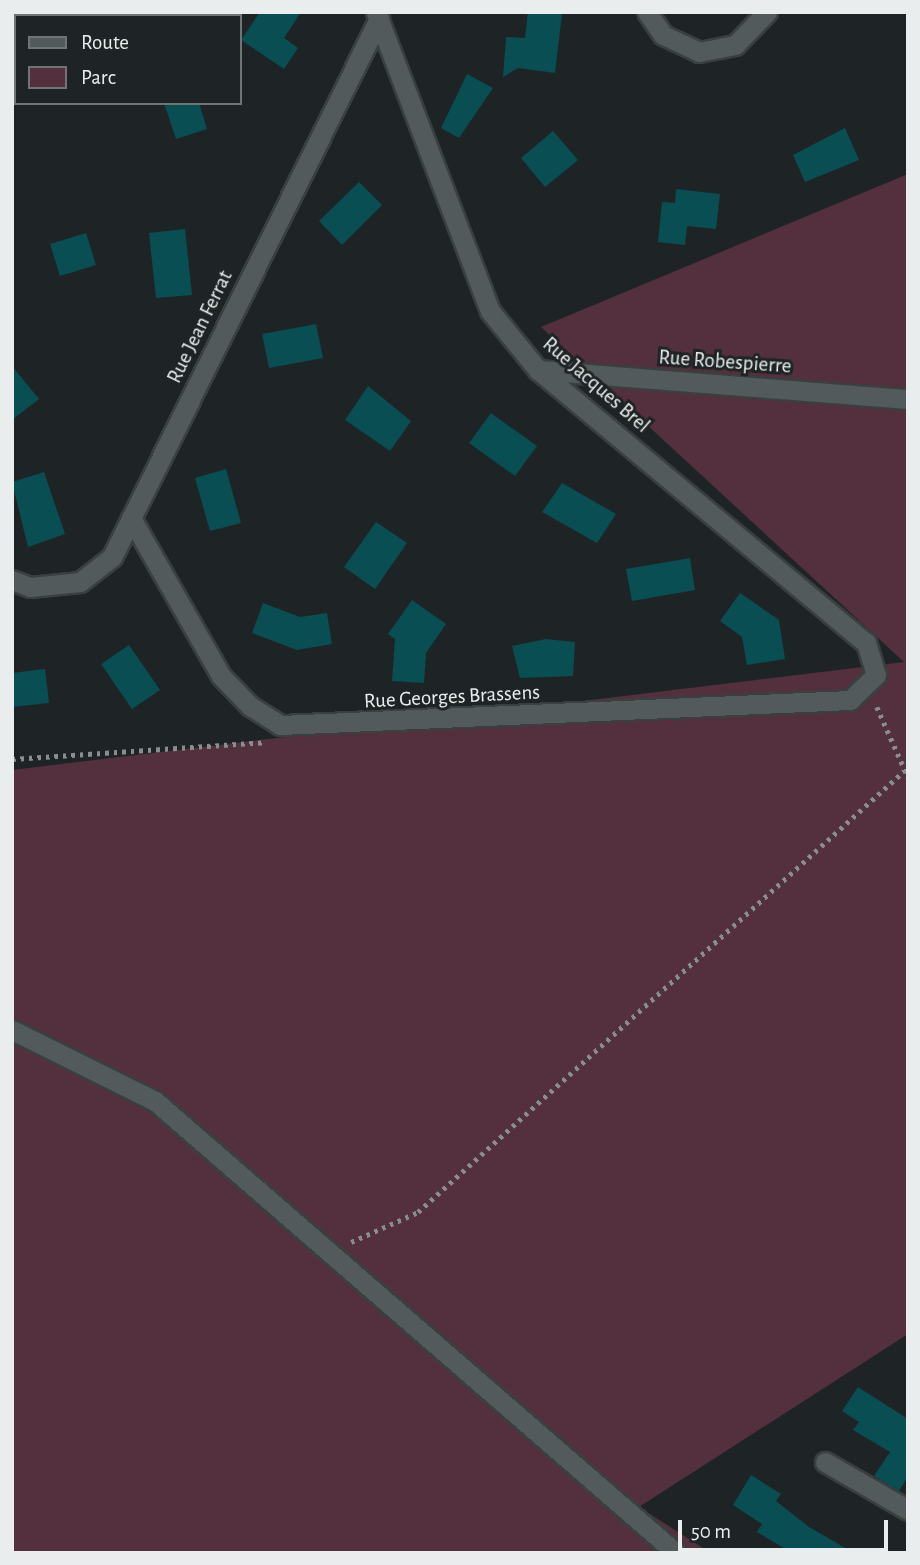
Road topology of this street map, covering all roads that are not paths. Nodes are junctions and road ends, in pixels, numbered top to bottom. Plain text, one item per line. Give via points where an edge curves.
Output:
1 (647, 12) edge
2 (767, 12) edge
3 (377, 16) edge
4 (538, 370) junction
5 (908, 399) edge
6 (131, 518) junction
7 (12, 580) edge
8 (876, 675) joint
9 (12, 1030) edge
10 (825, 1462) dead end
11 (908, 1510) edge
12 (676, 1553) edge

1 - 2 street via 663,36 699,52 735,45
3 - 4 street, Rue Jacques Brel via 490,311
3 - 6 street, Rue Jean Ferrat
4 - 5 street, Rue Robespierre
4 - 8 street, Rue Jacques Brel via 866,643
6 - 7 street, Rue Jean Ferrat via 111,557 80,582 30,587
6 - 8 street, Rue Georges Brassens via 221,676 250,706 280,725 850,699
9 - 12 street via 155,1101
10 - 11 street

